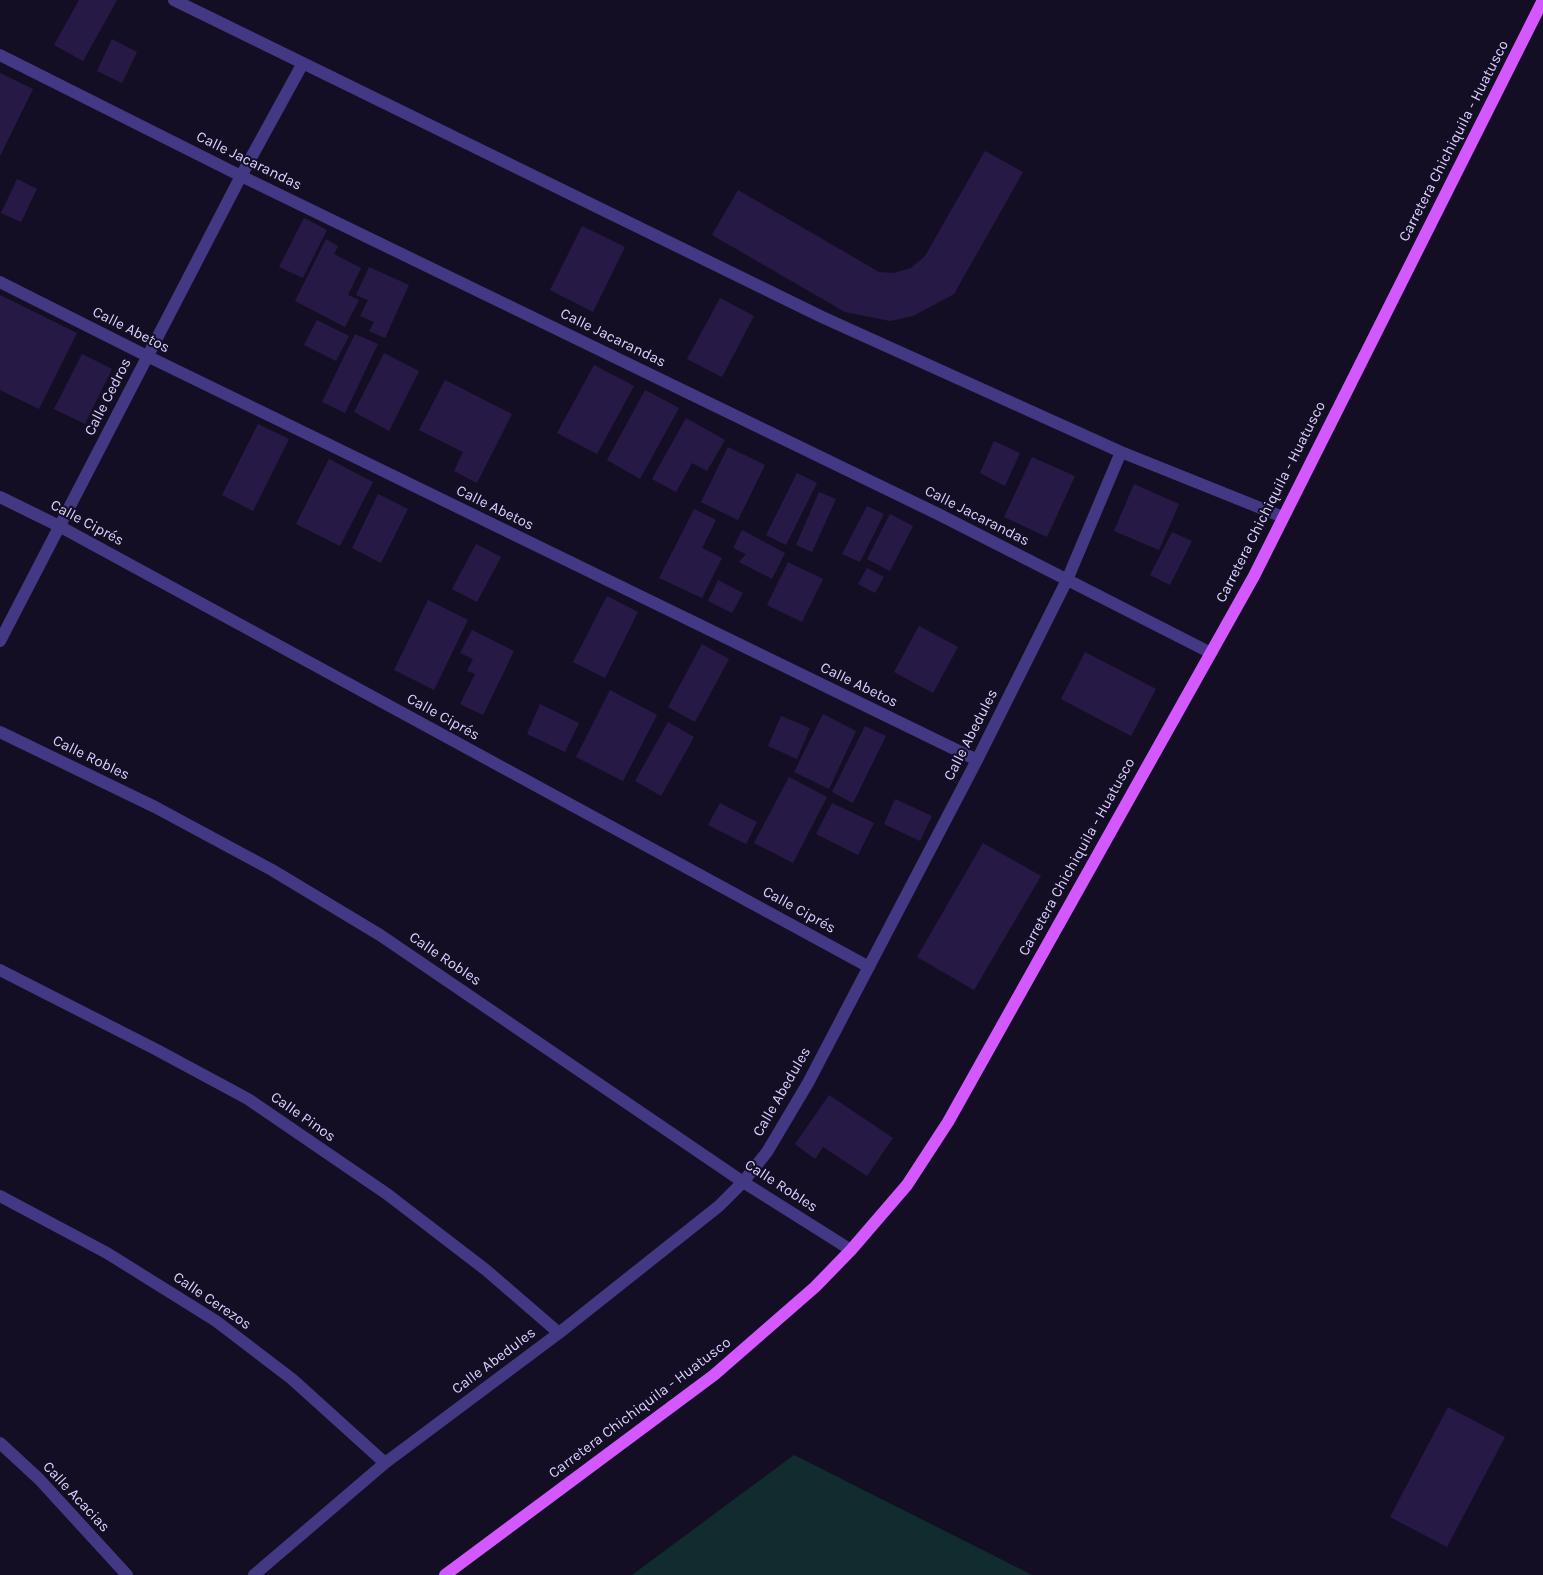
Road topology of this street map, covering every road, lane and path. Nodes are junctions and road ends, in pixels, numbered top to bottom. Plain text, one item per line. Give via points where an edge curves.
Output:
1 (174, 0) edge
2 (1543, 0) edge
3 (0, 55) edge
4 (303, 63) junction
5 (242, 176) junction
6 (0, 282) edge
7 (147, 356) junction
8 (1121, 452) junction
9 (0, 497) edge
10 (1283, 518) junction
11 (59, 526) junction
12 (1067, 580) junction
13 (0, 641) edge
14 (1211, 653) junction
15 (0, 732) edge
16 (977, 760) junction
17 (869, 967) junction
18 (0, 970) edge
19 (744, 1182) junction
20 (0, 1196) edge
21 (851, 1250) junction
22 (559, 1333) junction
23 (0, 1443) edge
24 (385, 1463) junction
25 (127, 1575) edge
26 (254, 1575) edge
27 (445, 1575) edge

1 - 4 street
2 - 10 main road, Carretera Chichiquila - Huatusco
3 - 5 street, Calle Jacarandas
4 - 5 street, Calle Cedros
4 - 8 street via 822,317
5 - 7 street, Calle Cedros
5 - 12 street, Calle Jacarandas
6 - 7 street, Calle Abetos
7 - 11 street, Calle Cedros
7 - 16 street, Calle Abetos
8 - 10 street
8 - 12 street, Calle Abedules
9 - 11 street, Calle Ciprés
10 - 14 main road, Carretera Chichiquila - Huatusco
11 - 13 street, Calle Cedros
11 - 17 street, Calle Ciprés
12 - 14 street, Calle Jacarandas
12 - 16 street, Calle Abedules
14 - 21 main road, Carretera Chichiquila - Huatusco via 948,1122 906,1185
15 - 19 street, Calle Robles via 155,807 272,870 372,930
16 - 17 street, Calle Abedules
17 - 19 street, Calle Abedules via 767,1152
18 - 22 street, Calle Pinos via 248,1099 386,1194 486,1270
19 - 21 street, Calle Robles
19 - 22 street, Calle Abedules via 719,1206
20 - 24 street, Calle Cerezos via 107,1253 216,1321 292,1379
21 - 27 main road, Carretera Chichiquila - Huatusco via 815,1287 714,1375
22 - 24 street, Calle Abedules
23 - 25 street, Calle Acacias via 39,1479
24 - 26 street, Calle Abedules

